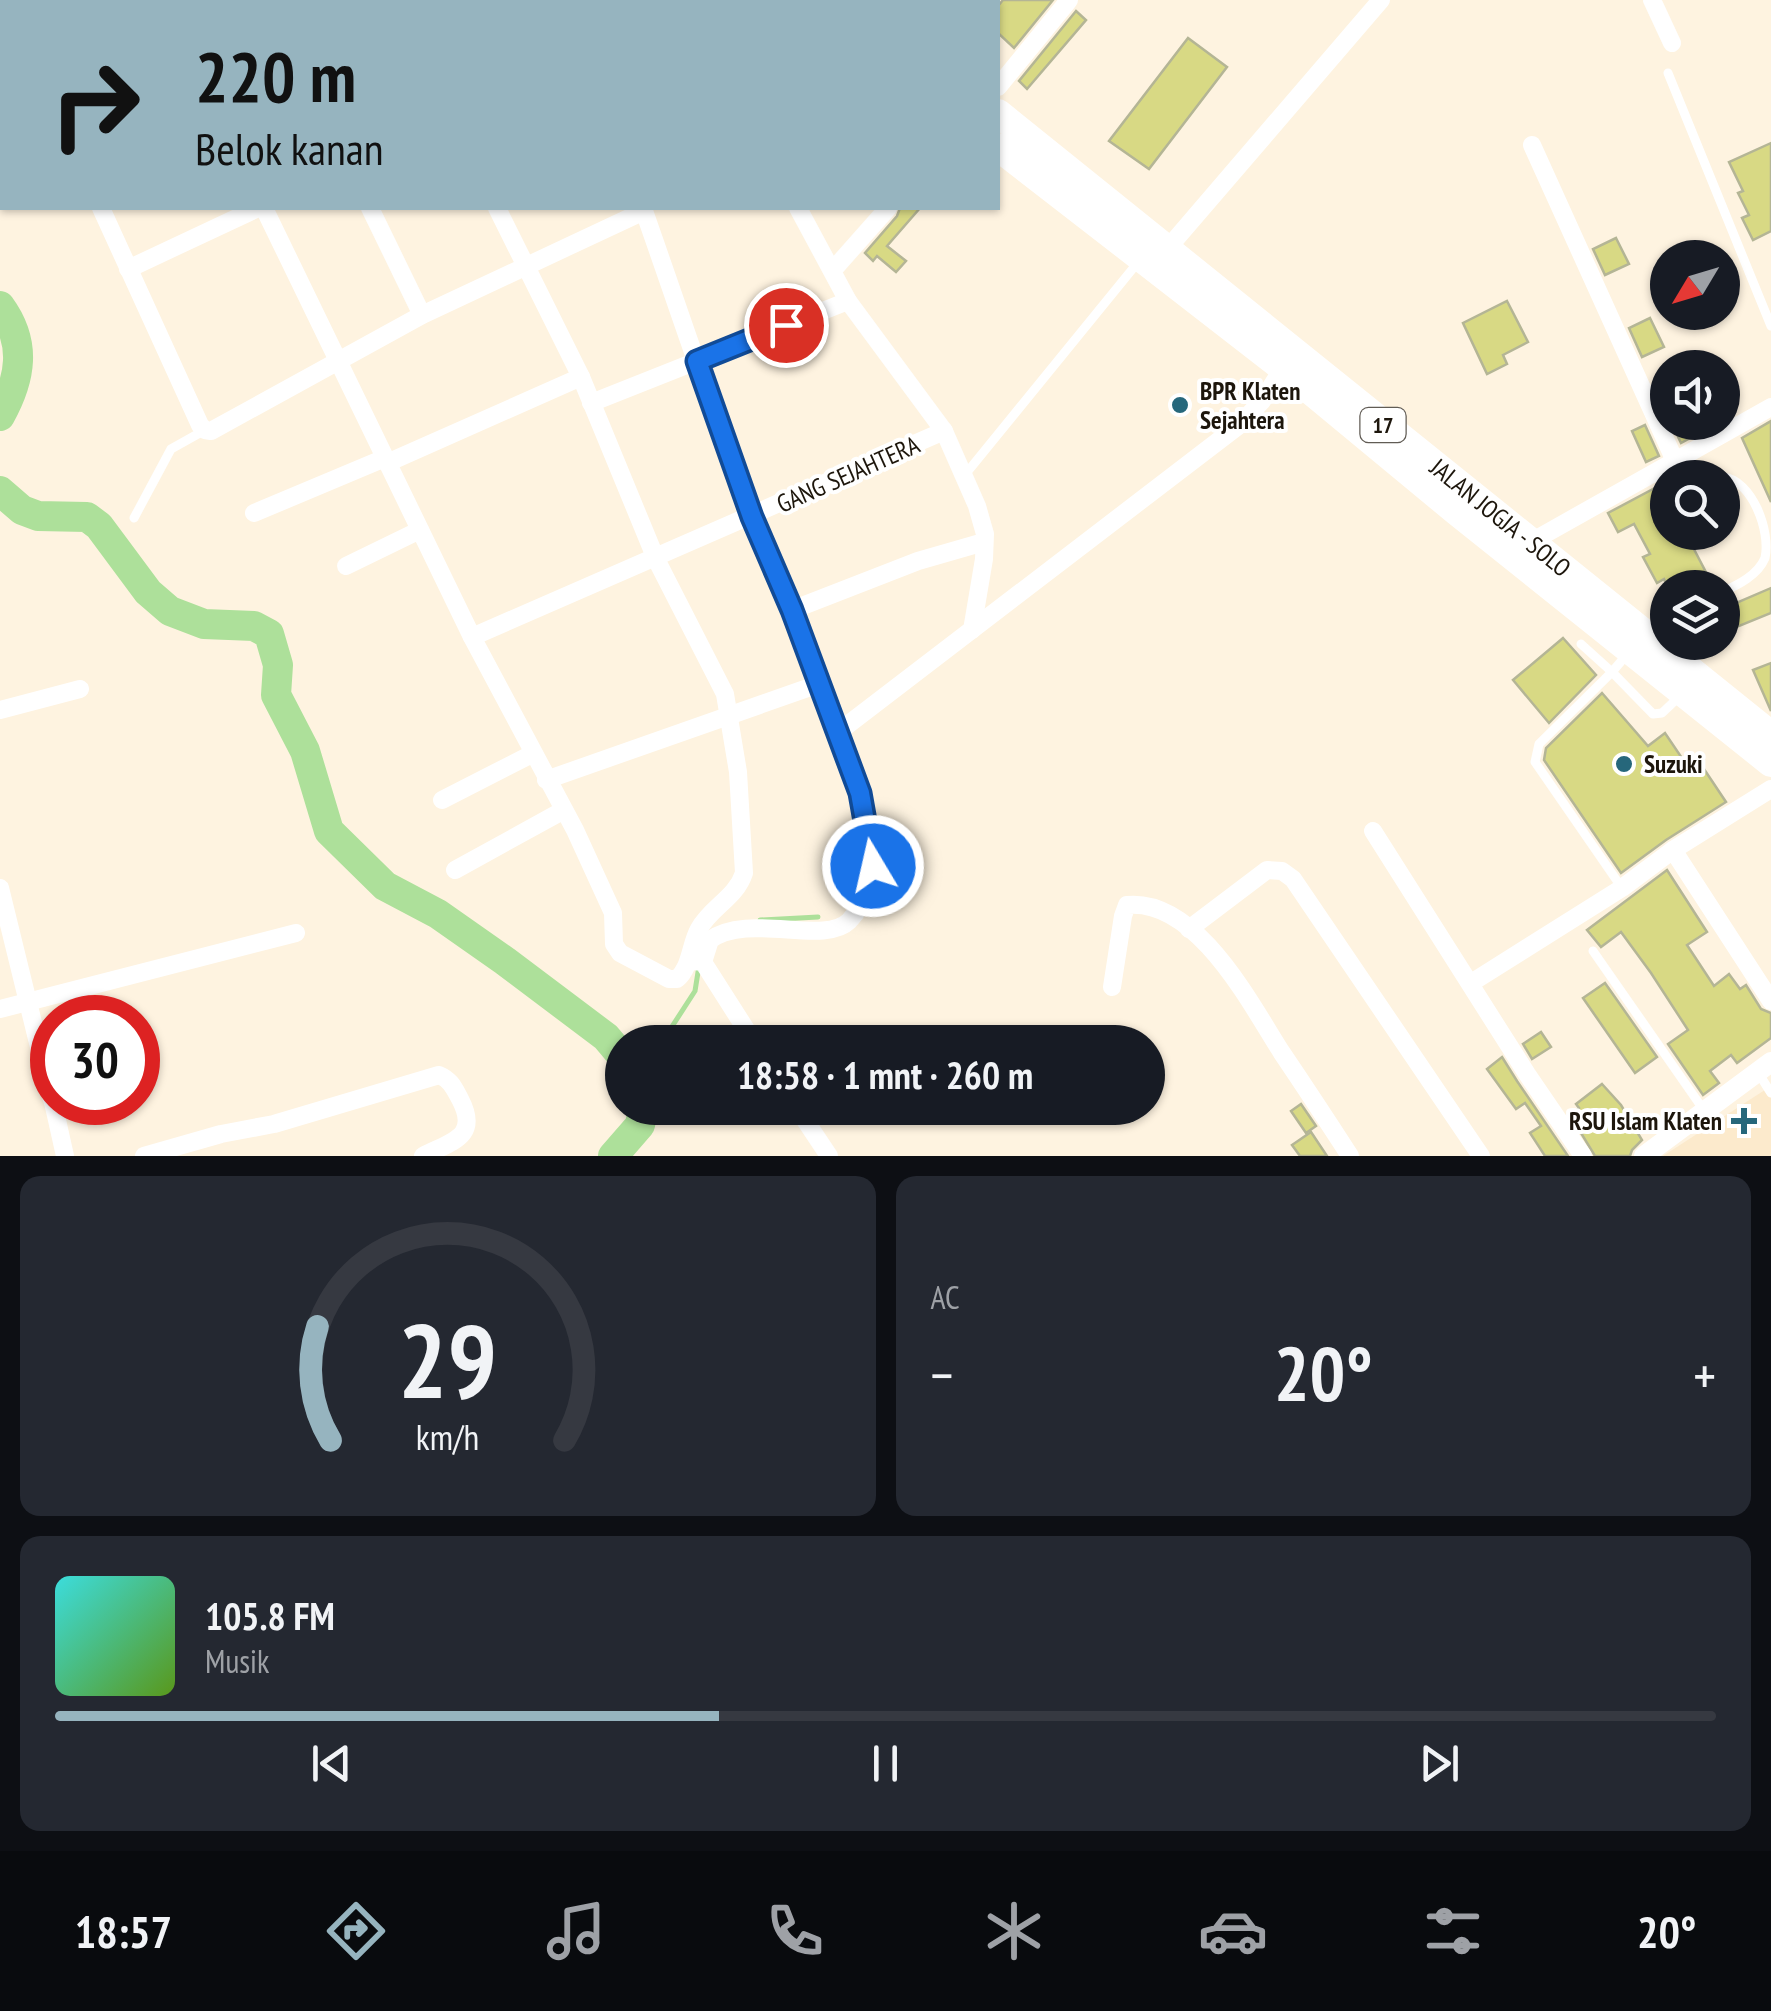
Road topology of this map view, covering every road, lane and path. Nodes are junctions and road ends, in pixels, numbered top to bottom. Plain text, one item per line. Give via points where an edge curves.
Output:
1 (1069, 0) edge
2 (1381, 0) edge
3 (1652, 0) edge
4 (1672, 43) dead end
5 (1668, 73) dead end
6 (1000, 85) edge
7 (1000, 116) edge
8 (1532, 146) dead end
9 (1000, 148) edge
10 (101, 210) edge
11 (257, 210) edge
12 (262, 210) edge
13 (371, 210) edge
14 (498, 210) edge
15 (642, 210) edge
16 (644, 210) edge
17 (799, 210) edge
18 (886, 210) edge
19 (1168, 248) junction
20 (1140, 259) junction
21 (525, 265) junction
22 (128, 269) junction
23 (834, 270) junction
24 (848, 300) junction
25 (422, 315) junction
26 (1771, 326) edge
27 (337, 360) junction
28 (697, 361) junction
29 (1283, 368) junction
30 (581, 377) junction
31 (591, 402) junction
32 (1771, 407) edge
33 (205, 430) junction
34 (944, 430) junction
35 (1674, 460) edge
36 (1676, 460) edge
37 (386, 461) junction
38 (1650, 475) edge
39 (964, 476) junction
40 (1740, 483) edge
41 (254, 513) dead end
42 (752, 517) junction
43 (134, 518) dead end
44 (420, 530) junction
45 (984, 542) junction
46 (1531, 542) junction
47 (656, 559) junction
48 (346, 566) dead end
49 (1740, 583) edge
50 (792, 610) junction
51 (972, 630) junction
52 (472, 637) junction
53 (1581, 644) dead end
54 (1649, 645) edge
55 (1612, 672) junction
56 (819, 684) junction
57 (80, 688) dead end
58 (1683, 692) junction
59 (0, 710) edge
60 (729, 717) junction
61 (837, 733) junction
62 (1771, 735) edge
63 (532, 754) junction
64 (1771, 763) edge
65 (546, 780) junction
66 (1771, 789) edge
67 (442, 800) dead end
68 (564, 810) junction
69 (1373, 830) dead end
70 (1673, 850) junction
71 (455, 870) dead end
72 (0, 888) edge
73 (1622, 888) junction
74 (1189, 928) junction
75 (296, 932) dead end
76 (1593, 951) dead end
77 (697, 961) junction
78 (1471, 983) junction
79 (1112, 988) dead end
80 (50, 995) edge
81 (30, 1000) joint
82 (1771, 1001) edge
83 (0, 1009) edge
84 (742, 1025) edge
85 (1767, 1066) edge
86 (1771, 1093) edge
87 (1704, 1111) junction
88 (59, 1125) edge
89 (808, 1125) edge
90 (66, 1156) edge
91 (144, 1156) edge
92 (423, 1156) edge
93 (829, 1156) edge
94 (1350, 1156) edge
95 (1481, 1156) edge
96 (1584, 1156) edge
97 (1646, 1156) edge

1 - 6 street
2 - 19 street
3 - 4 street
5 - 26 lane
7 - 19 highway, JALAN JOGJA - SOLO / 17
8 - 35 street
9 - 20 highway, JALAN JOGJA - SOLO / 17
10 - 22 street
11 - 22 street
12 - 27 street
13 - 25 street
14 - 21 street
15 - 21 street
16 - 28 street
17 - 23 street
18 - 23 street
19 - 46 highway, JALAN JOGJA - SOLO / 17
20 - 29 highway, JALAN JOGJA - SOLO / 17
20 - 39 lane
21 - 25 street
21 - 30 street
22 - 33 street
23 - 24 street
24 - 28 street
24 - 34 street
25 - 27 street
27 - 33 street
27 - 37 street
28 - 31 street
28 - 42 street
29 - 51 street via 1238,426
29 - 54 highway, JALAN JOGJA - SOLO / 17 via 1456,512
30 - 31 street
30 - 37 street
31 - 47 street
32 - 36 street
33 - 43 lane via 172,449
34 - 39 street
34 - 42 street, GANG SEJAHTERA
37 - 41 street
37 - 44 street
38 - 46 street
39 - 45 street
40 - 49 lane via 1766,531 1767,555
42 - 47 street, GANG SEJAHTERA
42 - 50 street
44 - 48 street
44 - 52 street
45 - 50 street
45 - 51 street
46 - 54 highway, JALAN JOGJA - SOLO / 17
47 - 52 street, GANG SEJAHTERA
47 - 60 street via 725,694
50 - 56 street
51 - 61 street
52 - 63 street
53 - 55 lane
54 - 55 lane
54 - 58 highway, JALAN JOGJA - SOLO / 17
54 - 62 highway, JALAN JOGJA - SOLO / 17
55 - 58 lane via 1656,715
55 - 73 lane via 1534,756
56 - 60 street
56 - 61 street
57 - 59 street
58 - 64 highway, JALAN JOGJA - SOLO / 17
60 - 65 street
60 - 77 street via 744,873 739,887 700,926
61 - 77 street via 872,844 873,866 852,918 829,931 724,932
63 - 65 street
63 - 67 street
65 - 68 street
66 - 70 street
68 - 71 street
68 - 77 street via 613,913 620,953 669,979
69 - 78 street
70 - 73 street
70 - 82 street
72 - 81 street
73 - 78 street
74 - 79 street via 1157,910 1128,906
74 - 94 street via 1233,972
74 - 95 street via 1267,870 1293,878
75 - 80 street
76 - 87 lane
77 - 84 street
78 - 96 street
81 - 83 street
85 - 86 lane
85 - 87 street
87 - 97 street
88 - 90 street
89 - 93 street
91 - 92 street via 438,1075 452,1083 469,1120 461,1136

